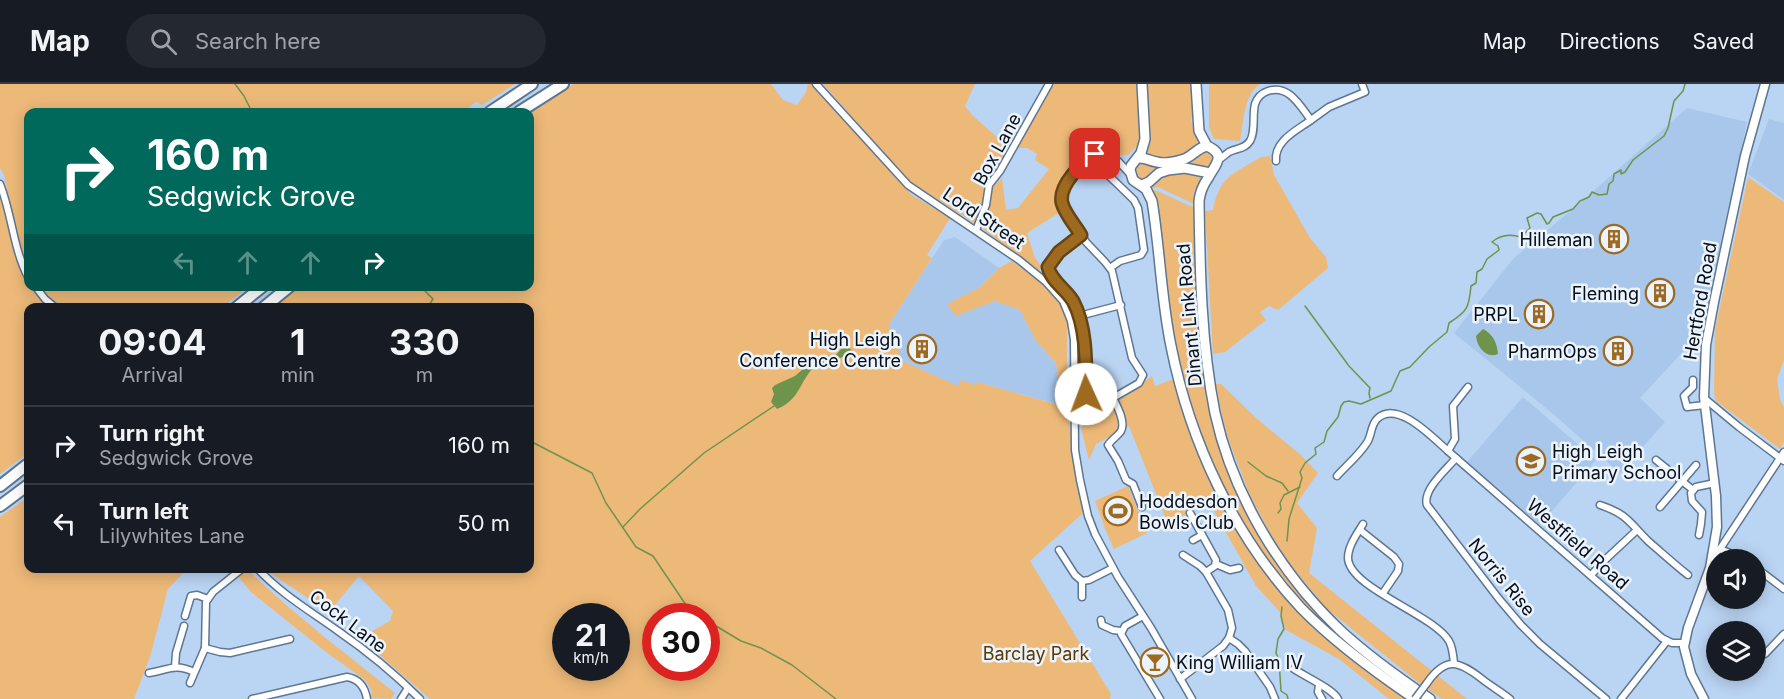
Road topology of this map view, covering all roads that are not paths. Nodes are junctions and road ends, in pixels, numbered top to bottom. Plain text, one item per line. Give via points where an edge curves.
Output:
1 (532, 84) edge
2 (563, 84) edge
3 (816, 84) edge
4 (1049, 84) edge
5 (1142, 84) edge
6 (1196, 84) edge
7 (1362, 84) edge
8 (1765, 84) edge
9 (496, 108) edge
10 (525, 108) edge
11 (1311, 120) junction
12 (1210, 148) junction
13 (1230, 152) junction
14 (1135, 160) junction
15 (1218, 160) junction
16 (1118, 161) junction
17 (1276, 161) dead end
18 (1103, 170) dead end
19 (1210, 173) junction
20 (1130, 174) junction
21 (0, 184) edge
22 (1142, 185) junction
23 (976, 230) junction
24 (1081, 235) junction
25 (1110, 268) junction
26 (24, 269) edge
27 (39, 291) edge
28 (257, 291) edge
29 (284, 291) edge
30 (50, 303) edge
31 (242, 303) edge
32 (269, 303) edge
33 (1121, 305) junction
34 (1079, 316) junction
35 (1693, 380) dead end
36 (1468, 387) dead end
37 (1113, 398) junction
38 (1705, 401) junction
39 (1449, 451) junction
40 (1783, 457) edge
41 (1456, 458) junction
42 (1656, 460) dead end
43 (1696, 465) dead end
44 (24, 467) edge
45 (1337, 476) dead end
46 (1682, 482) junction
47 (1715, 483) junction
48 (0, 486) edge
49 (24, 488) edge
50 (1693, 490) junction
51 (1600, 505) dead end
52 (0, 506) edge
53 (1142, 507) dead end
54 (1660, 507) dead end
55 (1190, 513) dead end
56 (1637, 530) junction
57 (1716, 533) junction
58 (1202, 535) junction
59 (1699, 535) dead end
60 (1729, 536) junction
61 (1193, 540) dead end
62 (1717, 549) edge
63 (1719, 549) edge
64 (1059, 550) dead end
65 (1183, 555) dead end
66 (1216, 564) junction
67 (1113, 568) junction
68 (1239, 568) dead end
69 (1206, 572) junction
70 (237, 573) edge
71 (263, 573) edge
72 (1591, 575) junction
73 (1688, 575) dead end
74 (1766, 575) edge
75 (1706, 580) edge
76 (1082, 581) junction
77 (1784, 589) edge
78 (1383, 593) junction
79 (1082, 597) dead end
80 (208, 599) junction
81 (185, 616) dead end
82 (1143, 616) junction
83 (1101, 620) dead end
84 (184, 626) dead end
85 (1121, 631) junction
86 (1784, 634) edge
87 (1229, 638) junction
88 (290, 639) dead end
89 (1667, 641) junction
90 (1684, 643) junction
91 (205, 648) junction
92 (1766, 653) edge
93 (1454, 663) junction
94 (176, 667) junction
95 (1294, 669) dead end
96 (194, 672) junction
97 (149, 674) dead end
98 (1180, 679) junction
99 (190, 683) dead end
100 (1319, 685) junction
101 (408, 688) junction
102 (252, 699) edge
103 (367, 699) edge
104 (401, 699) edge
105 (420, 699) edge
106 (1160, 699) edge
107 (1192, 699) edge
108 (1275, 699) edge
109 (1322, 699) edge
110 (1338, 699) edge
111 (1415, 699) edge
112 (1430, 699) edge
113 (1510, 699) edge
114 (1606, 699) edge
115 (1621, 699) edge
116 (1704, 699) edge

1 - 9 highway
2 - 10 highway
3 - 23 street, Lord Street via 908,185
4 - 23 street, Box Lane via 989,185
5 - 14 main road via 1145,139
6 - 12 main road via 1198,131
7 - 11 street via 1365,92 1329,107
8 - 38 main road, Hertford Road via 1744,156 1714,302 1706,345
11 - 13 street via 1289,92 1270,90 1261,94 1256,103 1249,143
11 - 17 street via 1281,142
12 - 13 street
12 - 14 main road via 1198,149 1179,161
12 - 15 main road
13 - 15 street
14 - 16 street
14 - 20 main road
15 - 19 main road, Dinant Link Road
16 - 20 street
16 - 24 street via 1095,154 1079,167 1064,188 1062,204
18 - 25 street via 1134,200 1144,250 1141,255
19 - 22 main road via 1185,168 1168,170
19 - 112 main road, Dinant Link Road via 1199,201 1204,342 1216,416 1244,495 1281,561 1325,615 1379,663
20 - 22 main road
21 - 26 street
22 - 111 main road, Dinant Link Road via 1152,201 1162,294 1176,371 1199,443 1228,504 1254,549 1303,609 1347,649
23 - 67 street, Lord Street via 1039,276 1068,310 1075,351 1075,441 1080,480 1089,521
24 - 25 street
24 - 34 street via 1059,252 1048,267
25 - 33 street
27 - 30 street
28 - 31 highway
29 - 32 highway
33 - 34 street
33 - 37 street via 1132,358 1143,377
34 - 37 street via 1087,396
35 - 38 street via 1693,387 1684,396 1687,407
36 - 39 street via 1453,406 1455,441
37 - 53 street via 1123,426 1108,445 1126,480 1133,484
38 - 40 street
38 - 47 main road, Hertford Road
39 - 41 street, Westfield Road
39 - 45 street, Westfield Road via 1408,419 1389,413 1376,419 1366,444
40 - 60 street
41 - 72 street, Westfield Road
41 - 114 street, Norris Rise via 1429,490 1427,505 1521,626
42 - 46 street
43 - 46 street
44 - 48 highway
46 - 50 street
46 - 54 street
47 - 50 street
47 - 57 main road, Hertford Road
49 - 52 highway
50 - 59 street via 1692,501 1702,512
51 - 56 street via 1621,513
55 - 58 street
56 - 72 street
56 - 73 street
57 - 60 street
57 - 62 main road, Hertford Road
58 - 61 street
58 - 66 street
60 - 63 street
64 - 76 street
65 - 69 street
66 - 68 street via 1230,570
66 - 69 street
67 - 76 street
67 - 82 street, Lord Street
69 - 87 street via 1231,615
70 - 80 street
71 - 101 street, Cock Lane
72 - 89 street, Westfield Road
74 - 77 street
75 - 90 main road, Hertford Road
76 - 79 street
78 - 78 street via 1399,564 1361,527 1349,552 1350,564 1361,579
78 - 93 street via 1443,633 1452,647
80 - 81 street via 188,594
80 - 91 street
82 - 85 street
82 - 98 street, Lord Street
83 - 85 street via 1105,627
84 - 94 street
85 - 106 street
86 - 92 street
87 - 98 street
87 - 108 street via 1245,651
88 - 91 street via 230,653
89 - 90 street
89 - 115 street
90 - 116 main road via 1688,665
91 - 96 street
93 - 111 street, bridge via 1439,669
93 - 113 street via 1470,669
94 - 96 street
94 - 97 street
95 - 100 street
96 - 99 street
98 - 107 street, Lord Street
100 - 109 street
100 - 110 street
101 - 104 street
101 - 105 street, Cock Lane
102 - 103 street via 347,677 359,682

